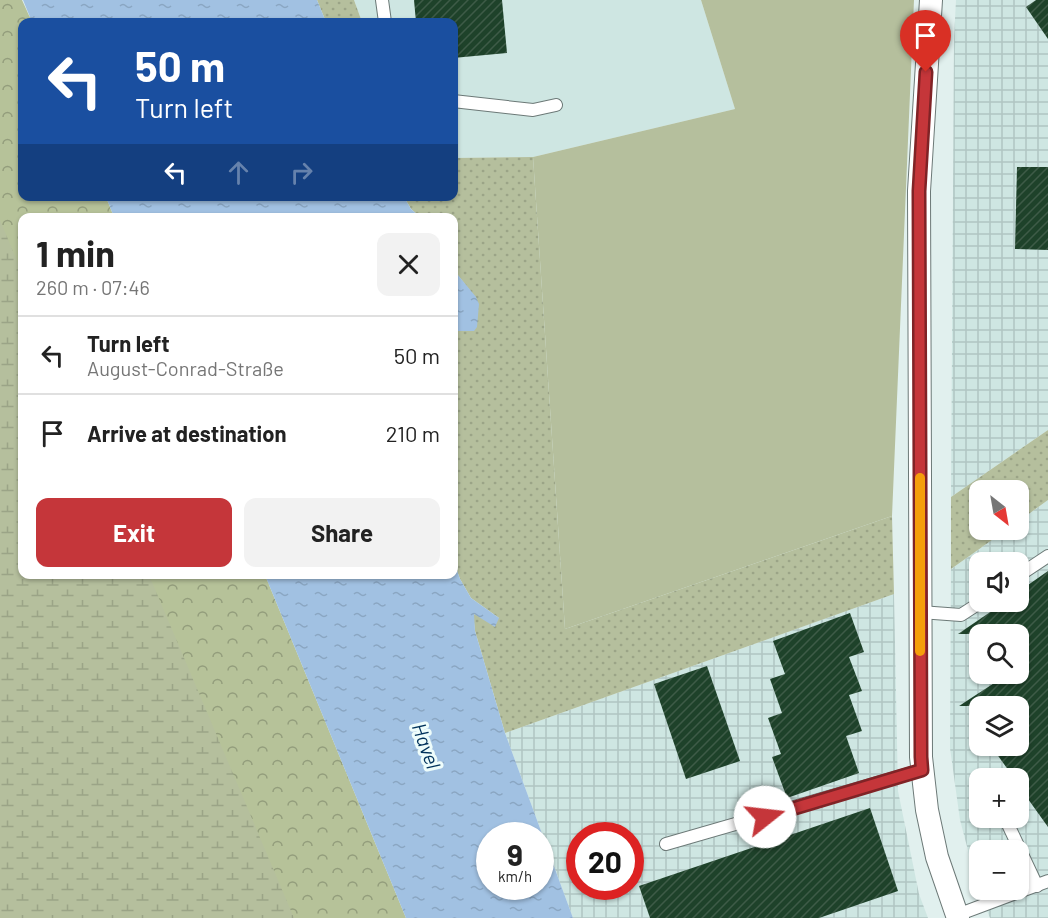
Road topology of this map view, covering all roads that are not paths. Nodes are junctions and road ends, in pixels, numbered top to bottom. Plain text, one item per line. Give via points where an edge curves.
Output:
1 (382, 0) edge
2 (931, 0) edge
3 (384, 18) edge
4 (458, 102) edge
5 (556, 105) dead end
6 (1048, 556) edge
7 (1029, 569) edge
8 (969, 610) edge
9 (920, 612) junction
10 (922, 770) junction
11 (1011, 828) edge
12 (666, 844) dead end
13 (1042, 884) edge
14 (957, 917) edge

1 - 3 lane
2 - 9 street via 919,191
4 - 5 lane via 533,110
6 - 7 lane
8 - 9 lane via 961,615
9 - 10 street
10 - 12 lane
10 - 14 street via 937,857
11 - 13 lane
13 - 14 lane

